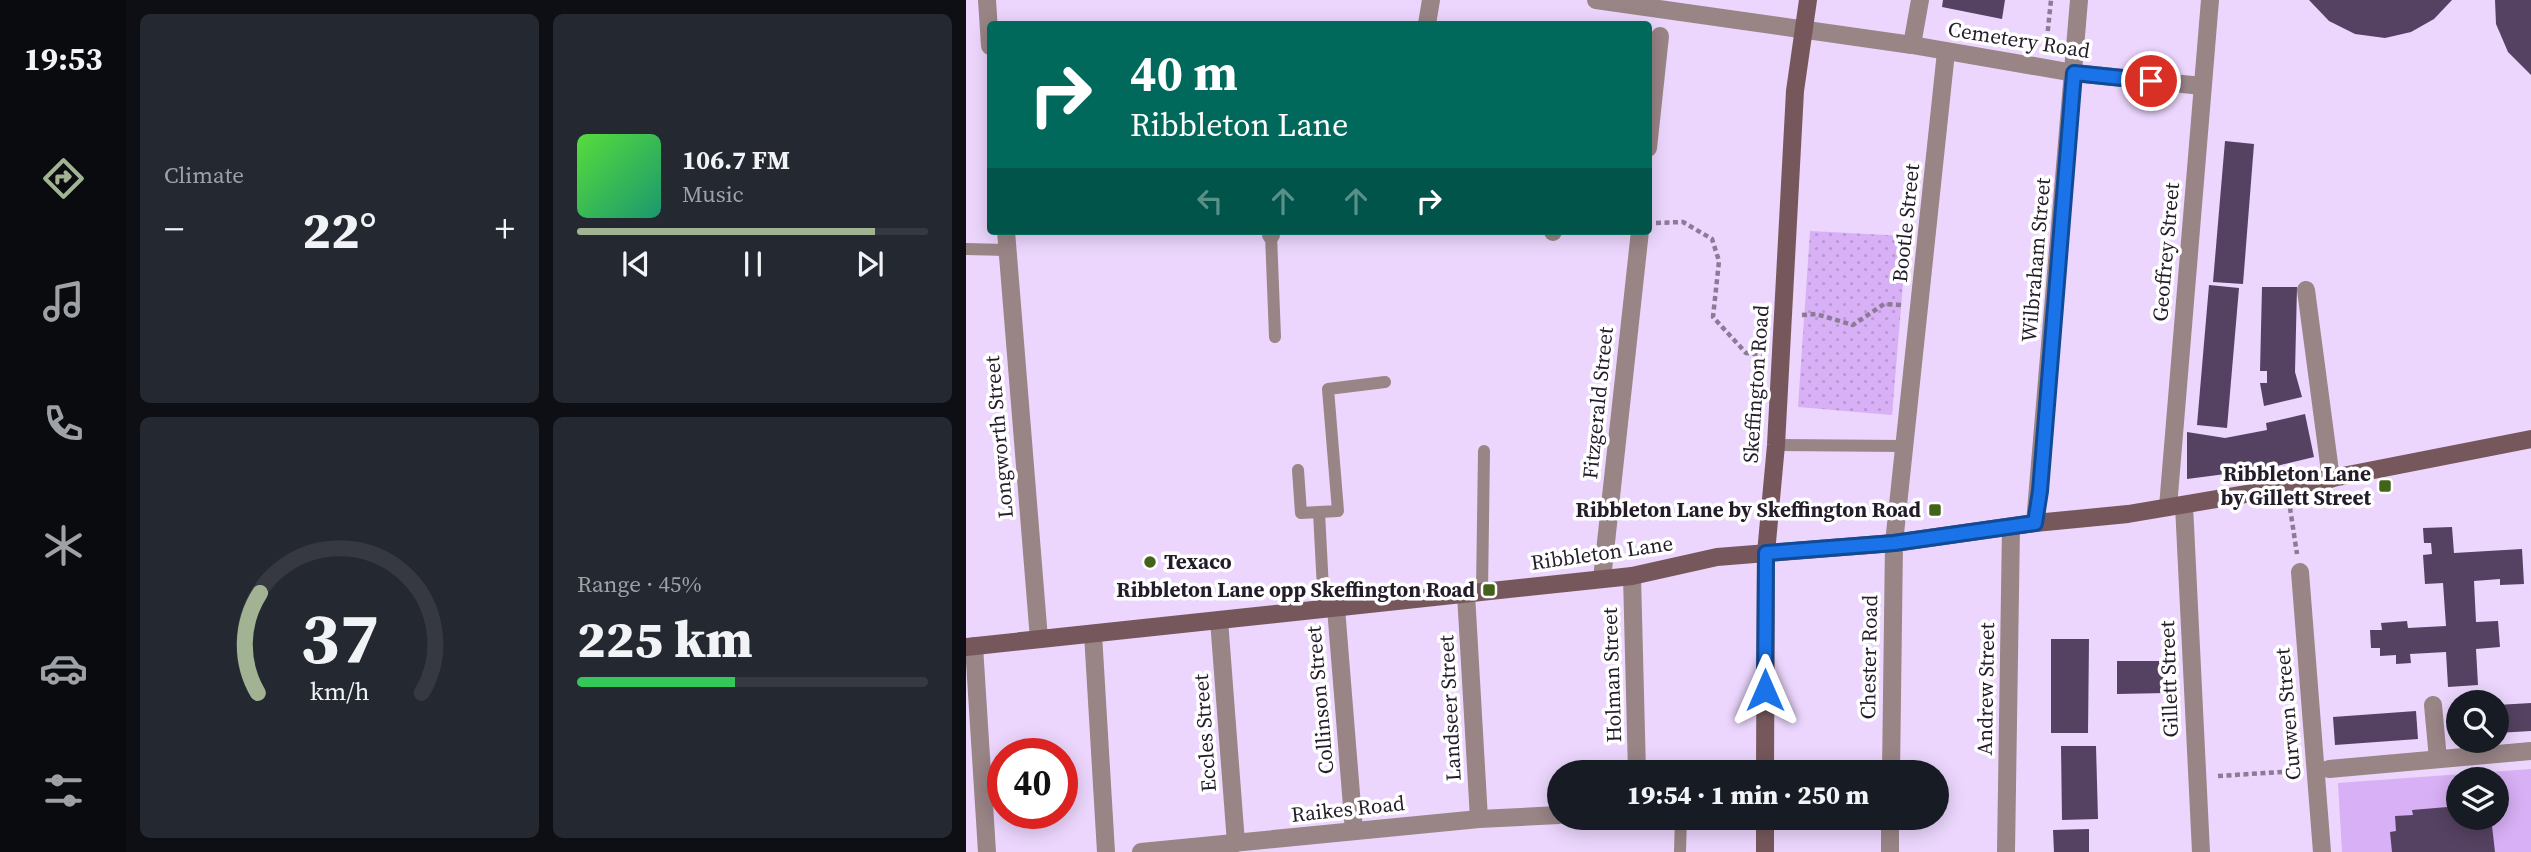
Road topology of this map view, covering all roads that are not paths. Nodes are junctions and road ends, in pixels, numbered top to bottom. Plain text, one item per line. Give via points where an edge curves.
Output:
1 (987, 0) edge
2 (1431, 0) edge
3 (1596, 0) edge
4 (1808, 0) edge
5 (1920, 0) edge
6 (2079, 0) edge
7 (2210, 0) edge
8 (988, 21) edge
9 (1428, 21) edge
10 (1803, 32) junction
11 (1660, 36) dead end
12 (1912, 45) junction
13 (1947, 52) junction
14 (2074, 73) junction
15 (2202, 86) junction
16 (1652, 111) edge
17 (1006, 235) edge
18 (1271, 235) edge
19 (1640, 235) edge
20 (966, 248) edge
21 (1007, 250) junction
22 (2306, 290) dead end
23 (1275, 337) dead end
24 (1385, 382) dead end
25 (2531, 439) edge
26 (1776, 445) junction
27 (1904, 446) junction
28 (1484, 451) dead end
29 (1298, 470) dead end
30 (2331, 479) junction
31 (2176, 506) junction
32 (1319, 512) junction
33 (2035, 523) junction
34 (2011, 527) junction
35 (1894, 543) junction
36 (1766, 553) junction
37 (2300, 572) road end
38 (1632, 576) junction
39 (1602, 579) junction
40 (1474, 592) junction
41 (1330, 608) junction
42 (1219, 620) junction
43 (1093, 634) junction
44 (1039, 639) junction
45 (970, 646) edge
46 (2433, 705) dead end
47 (2531, 751) edge
48 (2438, 759) junction
49 (1637, 760) edge
50 (1765, 760) edge
51 (1891, 760) edge
52 (2322, 770) junction
53 (1547, 816) edge
54 (1479, 819) junction
55 (1681, 830) edge
56 (1765, 830) edge
57 (1890, 830) edge
58 (1354, 831) junction
59 (1236, 843) junction
60 (987, 852) edge
61 (1106, 852) edge
62 (1141, 852) edge
63 (1680, 852) edge
64 (1765, 852) edge
65 (1890, 852) edge
66 (2006, 852) edge
67 (2201, 852) edge
68 (2322, 852) edge

1 - 8 street
2 - 9 street
3 - 10 street, Cemetery Road
4 - 10 main road, Skeffington Road
5 - 12 street
6 - 14 street, Wilbraham Street
7 - 15 street, Geoffrey Street
10 - 12 street, Cemetery Road
10 - 26 main road, Skeffington Road via 1795,91
11 - 16 street
12 - 13 street, Cemetery Road
13 - 14 street, Cemetery Road
13 - 27 street, Bootle Street
14 - 15 street, Cemetery Road
14 - 33 street, Wilbraham Street
15 - 31 street, Geoffrey Street
17 - 21 street, Longworth Street
18 - 23 lane
19 - 39 street, Fitzgerald Street
20 - 21 lane
21 - 44 street, Longworth Street
22 - 30 street
24 - 32 lane via 1328,389 1338,511
25 - 30 main road, Ribbleton Lane
26 - 27 lane
26 - 36 main road, Skeffington Road
27 - 35 street
28 - 40 lane
29 - 32 lane via 1301,513
30 - 31 main road, Ribbleton Lane
31 - 33 main road, Ribbleton Lane
31 - 67 street, Gillett Street
32 - 41 lane
33 - 34 main road, Ribbleton Lane
34 - 35 main road, Ribbleton Lane
34 - 66 street, Andrew Street
35 - 36 main road, Ribbleton Lane
35 - 51 street, Chester Road
36 - 38 main road, Ribbleton Lane via 1717,557
36 - 50 main road, Skeffington Road
37 - 52 street, Curwen Street
38 - 39 main road, Ribbleton Lane
38 - 49 street, Holman Street
39 - 40 main road, Ribbleton Lane
40 - 41 main road, Ribbleton Lane
40 - 54 street, Landseer Street
41 - 42 main road, Ribbleton Lane
41 - 58 street, Collinson Street
42 - 43 main road, Ribbleton Lane
42 - 59 street, Eccles Street
43 - 44 main road, Ribbleton Lane
43 - 61 street
44 - 45 main road, Ribbleton Lane
45 - 60 street
46 - 48 street
47 - 48 street
48 - 52 street
52 - 68 street, Curwen Street
53 - 54 street, Raikes Road
54 - 58 street, Raikes Road
55 - 63 lane
56 - 64 main road
57 - 65 street
58 - 59 street, Raikes Road
59 - 62 street, Raikes Road

